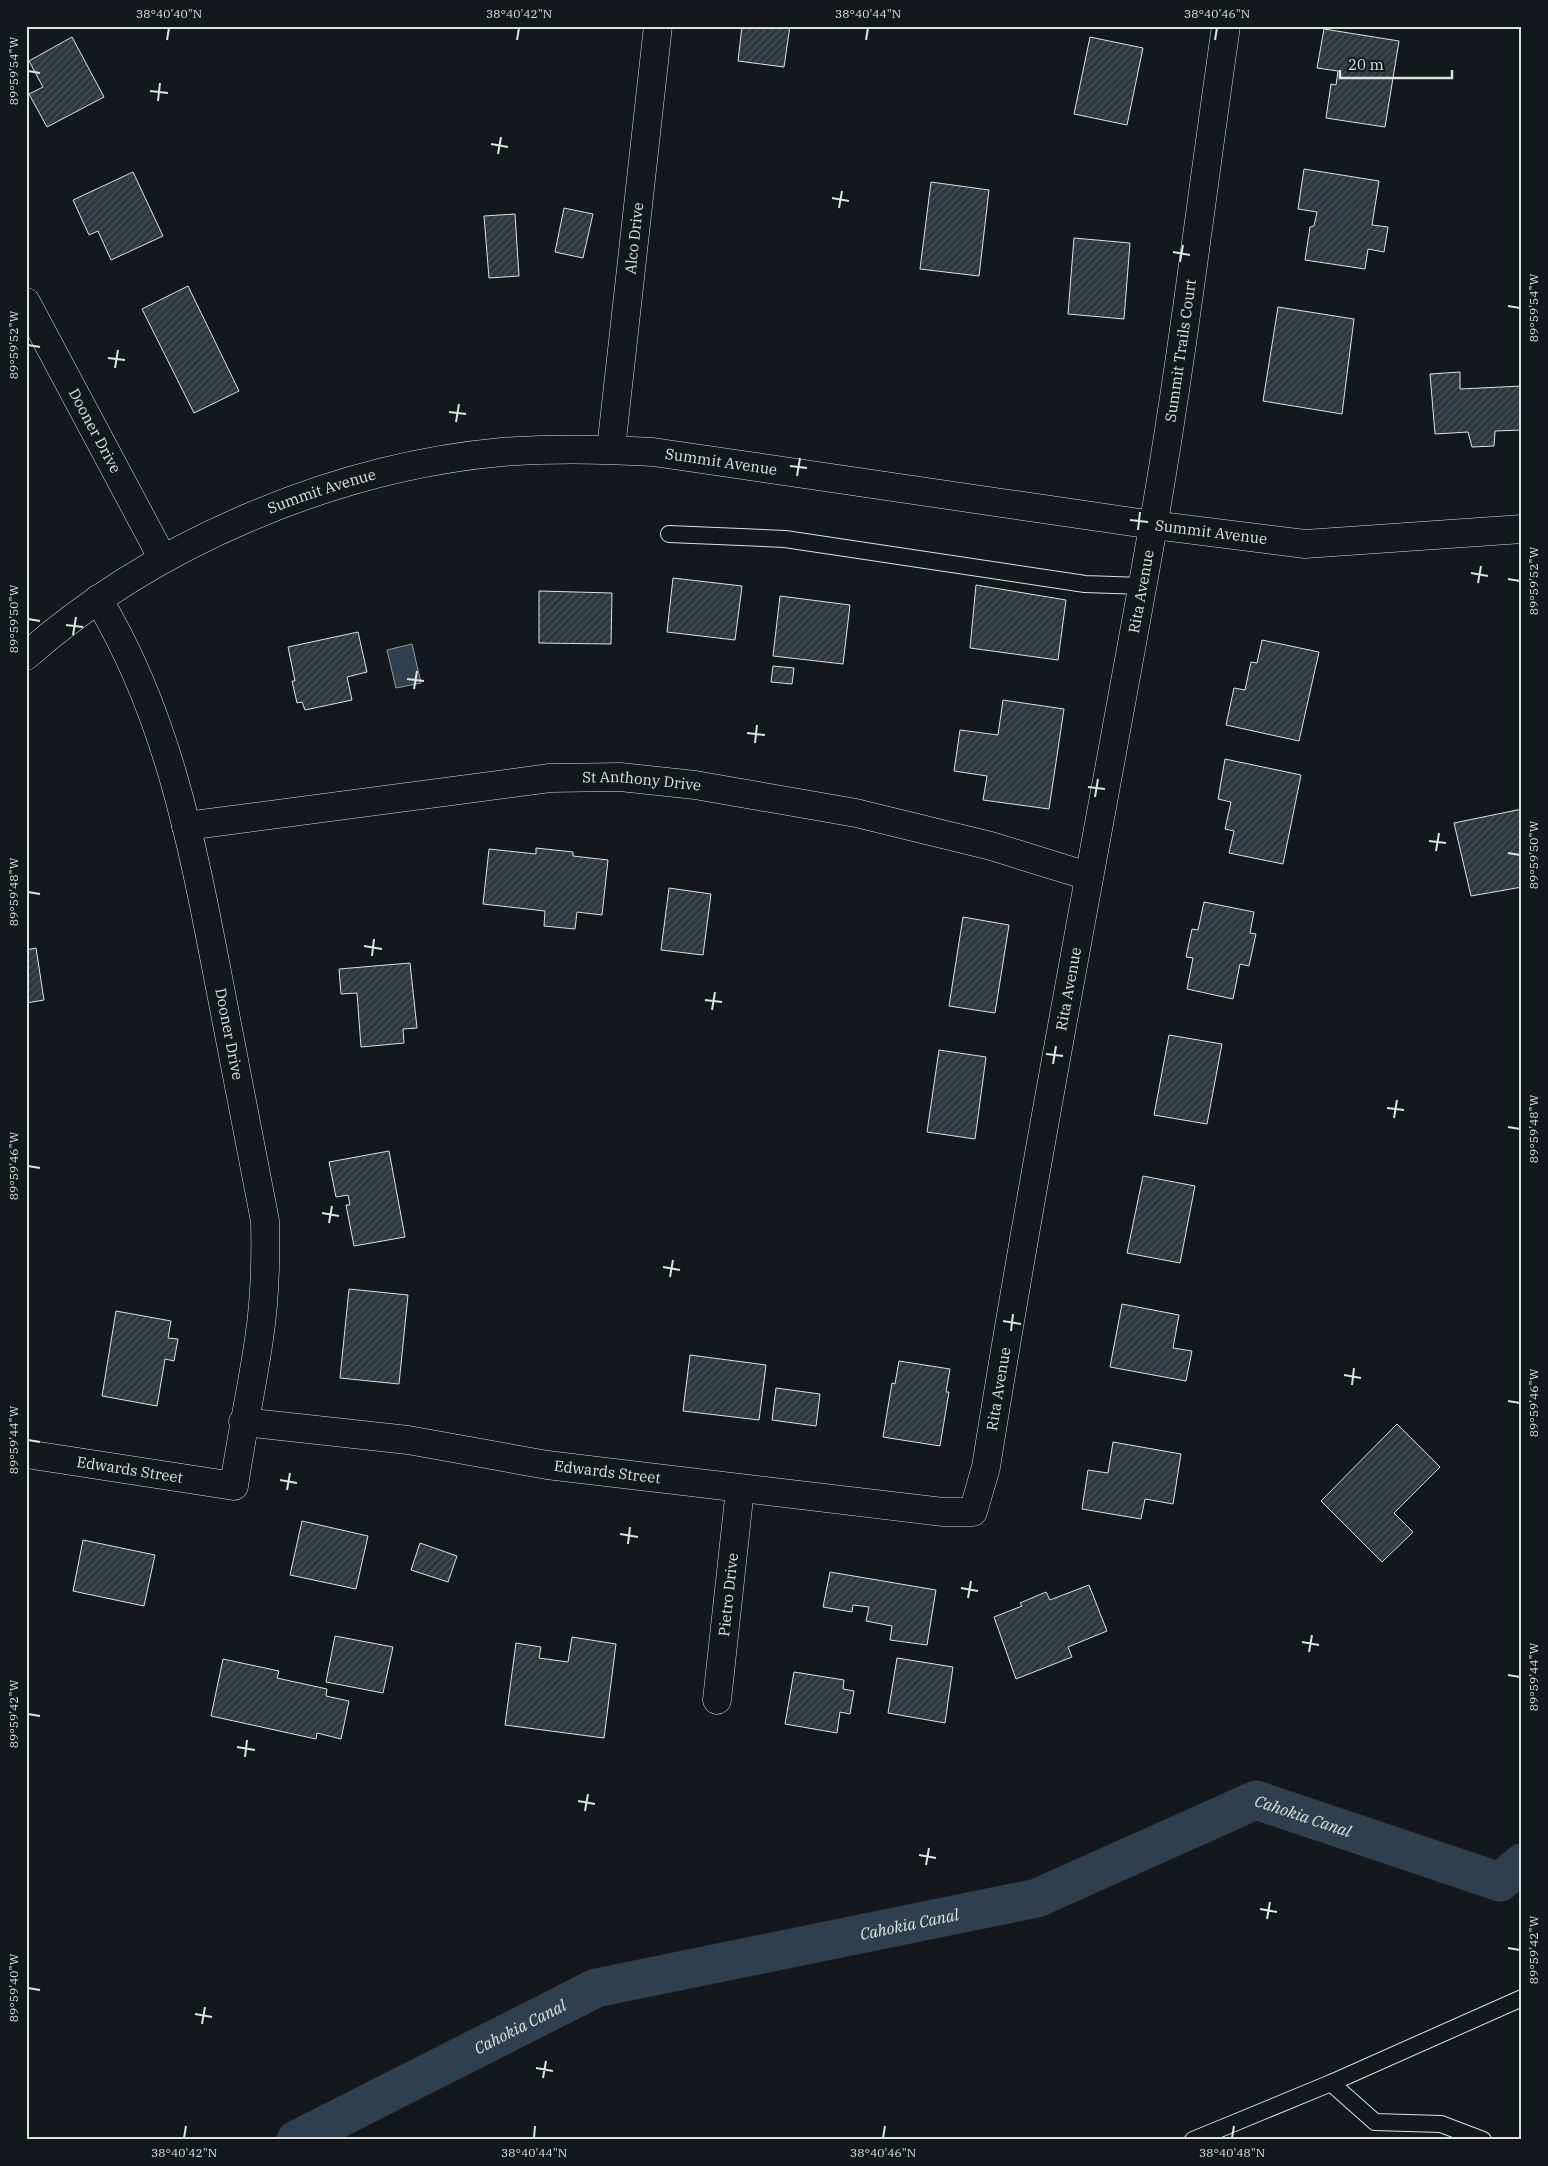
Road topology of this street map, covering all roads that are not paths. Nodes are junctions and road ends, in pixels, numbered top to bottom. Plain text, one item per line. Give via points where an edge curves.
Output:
1 (658, 26) edge
2 (1226, 26) edge
3 (26, 302) edge
4 (611, 449) junction
5 (1153, 526) junction
6 (1522, 529) edge
7 (670, 534) dead end
8 (163, 559) junction
9 (1142, 586) junction
10 (98, 599) junction
11 (26, 656) edge
12 (186, 826) junction
13 (1088, 876) junction
14 (243, 1422) junction
15 (26, 1454) edge
16 (234, 1486) joint
17 (740, 1489) junction
18 (973, 1512) joint
19 (718, 1700) dead end
20 (1522, 1998) edge
21 (1331, 2083) junction
22 (1193, 2140) edge
23 (1483, 2140) edge

1 - 4 street, Alco Drive
2 - 5 street, Summit Trails Court via 1193,272
3 - 8 street, Dooner Drive
4 - 5 street, Summit Avenue via 653,452
4 - 8 street, Summit Avenue via 501,452 420,464 326,488 244,519
5 - 6 street, Summit Avenue via 1305,544
5 - 9 street, Rita Avenue
7 - 9 lane via 785,539 1085,584
8 - 10 street, Summit Avenue
9 - 13 street, Rita Avenue
10 - 11 street, Summit Avenue
10 - 12 street, Dooner Drive via 142,682
12 - 13 street, St Anthony Drive via 550,778 620,777 695,784 856,813 991,846
12 - 14 street, Dooner Drive via 204,902 265,1221 259,1338
13 - 18 street, Rita Avenue via 986,1467
14 - 16 street, Dooner Drive
14 - 17 street, Edwards Street via 408,1440 547,1465
15 - 16 street, Edwards Street
17 - 18 street, Edwards Street via 959,1514
17 - 19 street, Pietro Drive
20 - 21 lane
21 - 22 lane
21 - 23 lane via 1375,2122 1441,2124

